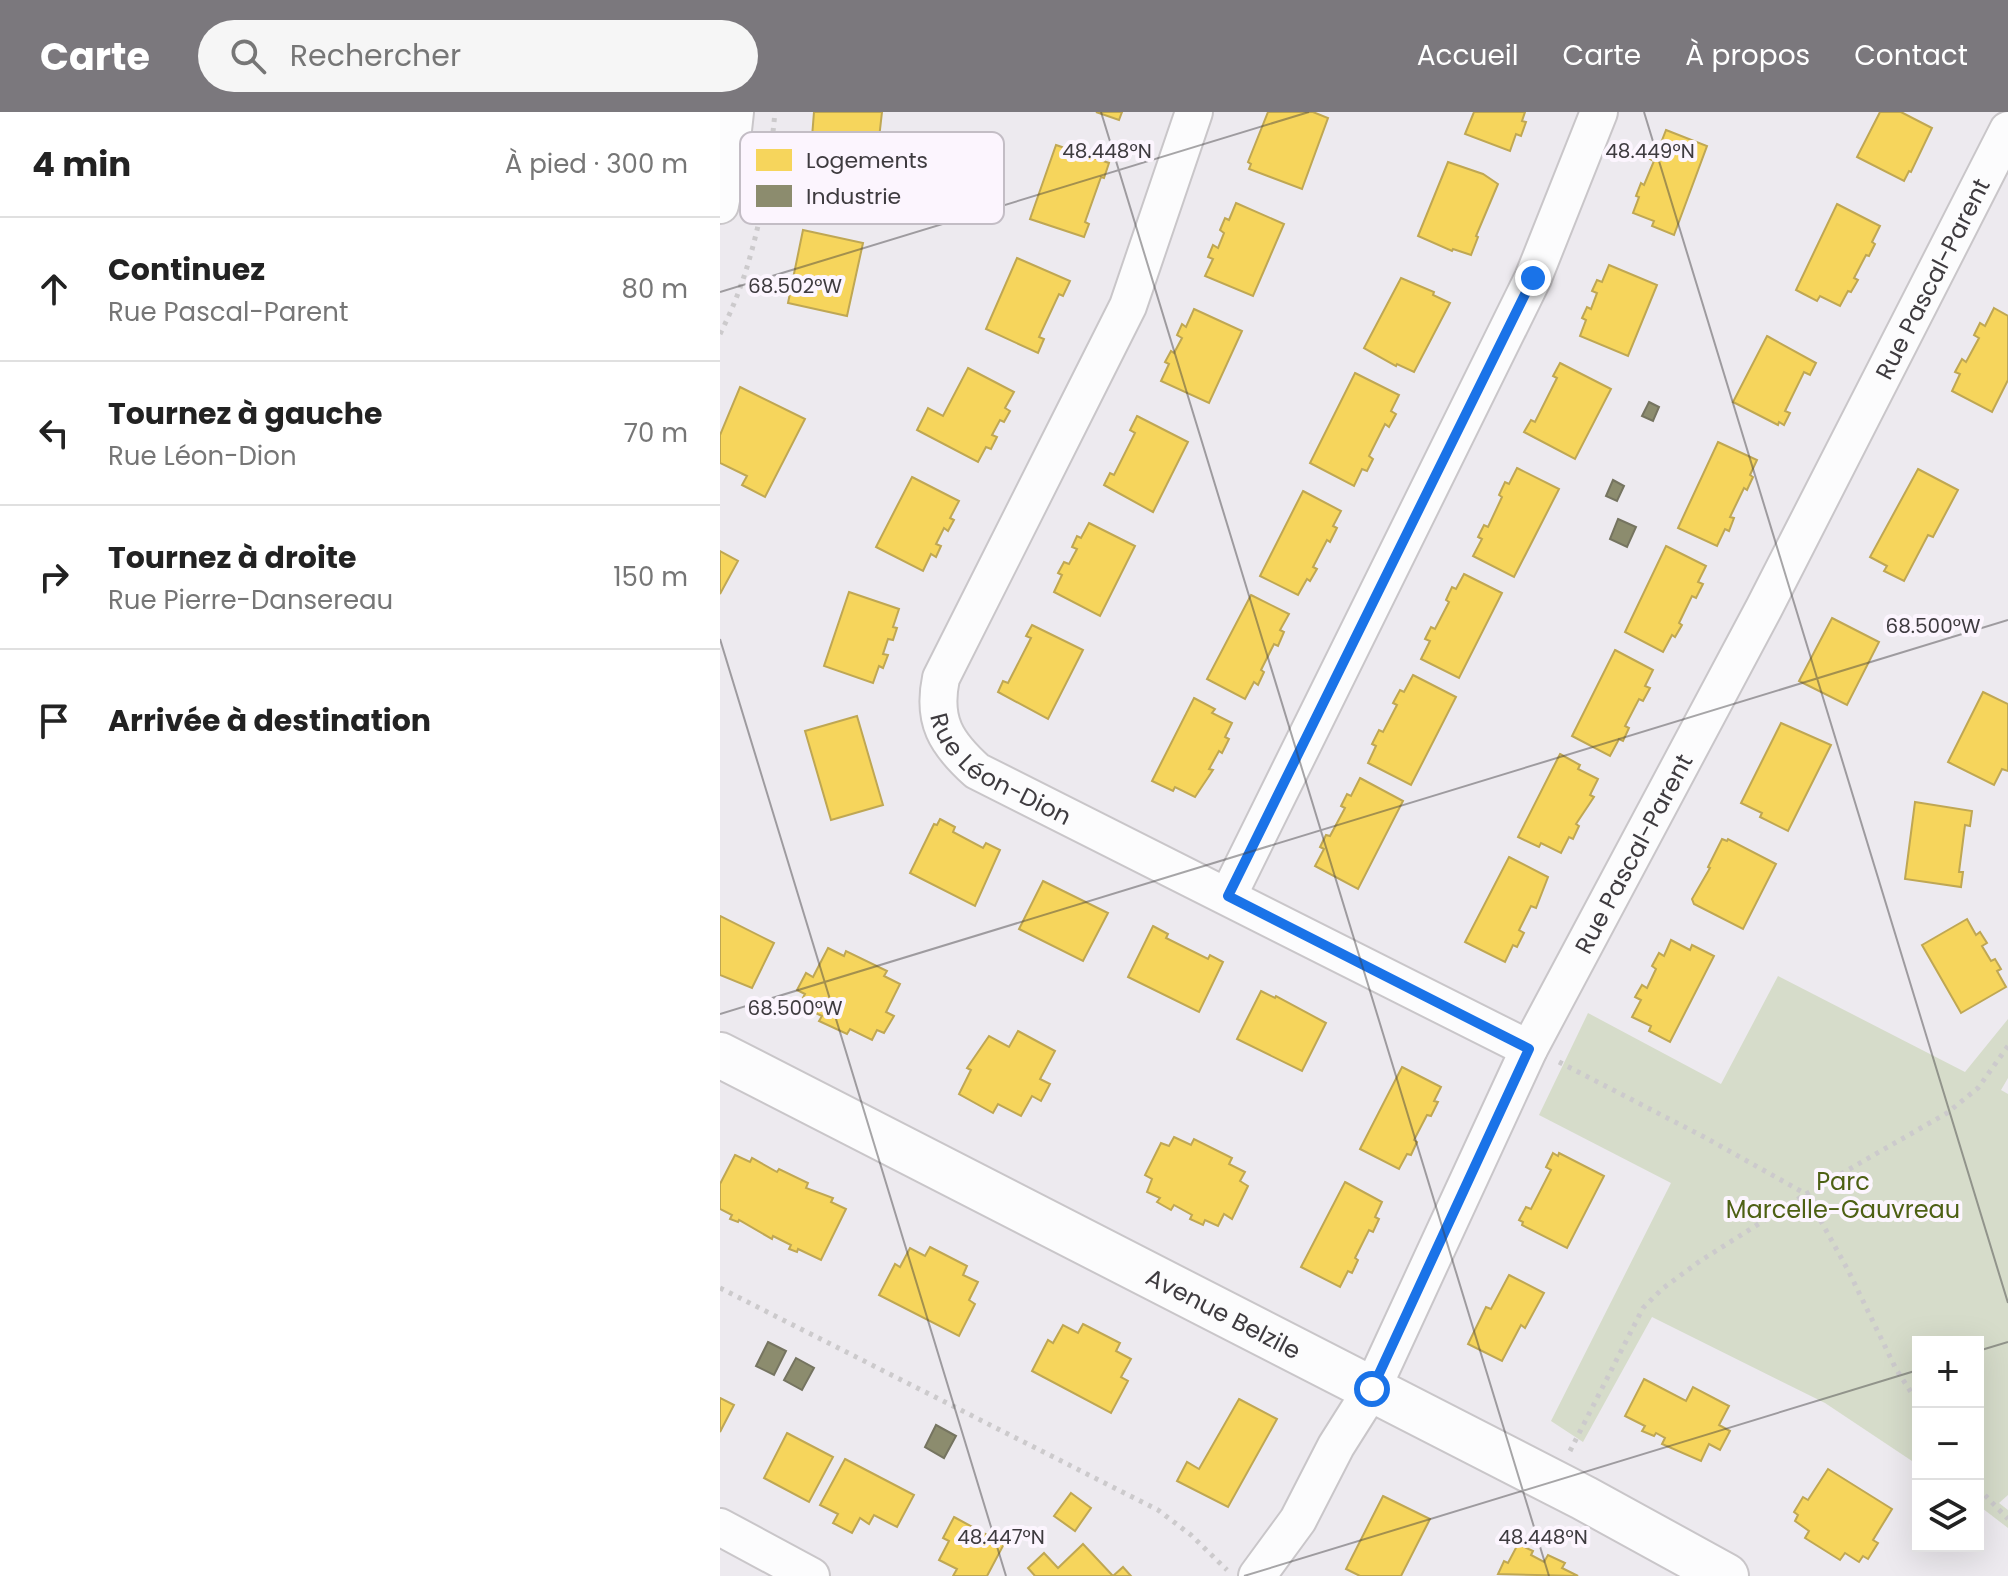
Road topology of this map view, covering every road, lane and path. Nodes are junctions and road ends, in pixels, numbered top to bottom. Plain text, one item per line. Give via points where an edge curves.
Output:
1 (735, 112) edge
2 (775, 112) edge
3 (1194, 112) edge
4 (1599, 112) edge
5 (2008, 130) edge
6 (773, 132) edge
7 (720, 205) edge
8 (757, 224) edge
9 (720, 334) edge
10 (1228, 896) junction
11 (2008, 1046) edge
12 (1529, 1049) junction
13 (720, 1055) edge
14 (1806, 1194) junction
15 (720, 1288) edge
16 (1372, 1389) junction
17 (1912, 1394) edge
18 (1554, 1483) junction
19 (1984, 1494) edge
20 (2008, 1519) edge
21 (720, 1527) edge
22 (811, 1576) edge
23 (1235, 1576) edge
24 (1257, 1576) edge
25 (1726, 1576) edge

1 - 7 street
2 - 6 path
3 - 10 street, Rue Léon-Dion via 1128,306 941,678 939,713 954,751 977,771
4 - 10 street via 1533,278
5 - 12 street, Rue Pascal-Parent via 1764,608
8 - 9 path via 745,273
10 - 12 street, Rue Léon-Dion
11 - 14 path via 1978,1088 1947,1113
12 - 14 path
12 - 16 street, Rue Pascal-Parent
13 - 16 street, Avenue Belzile
14 - 17 path
14 - 18 path via 1700,1261 1643,1308
15 - 23 path via 1158,1510
16 - 18 street, Avenue Belzile
16 - 24 street, Rue Pascal-Parent via 1298,1520
18 - 25 street, Avenue Belzile
19 - 20 path
21 - 22 street

